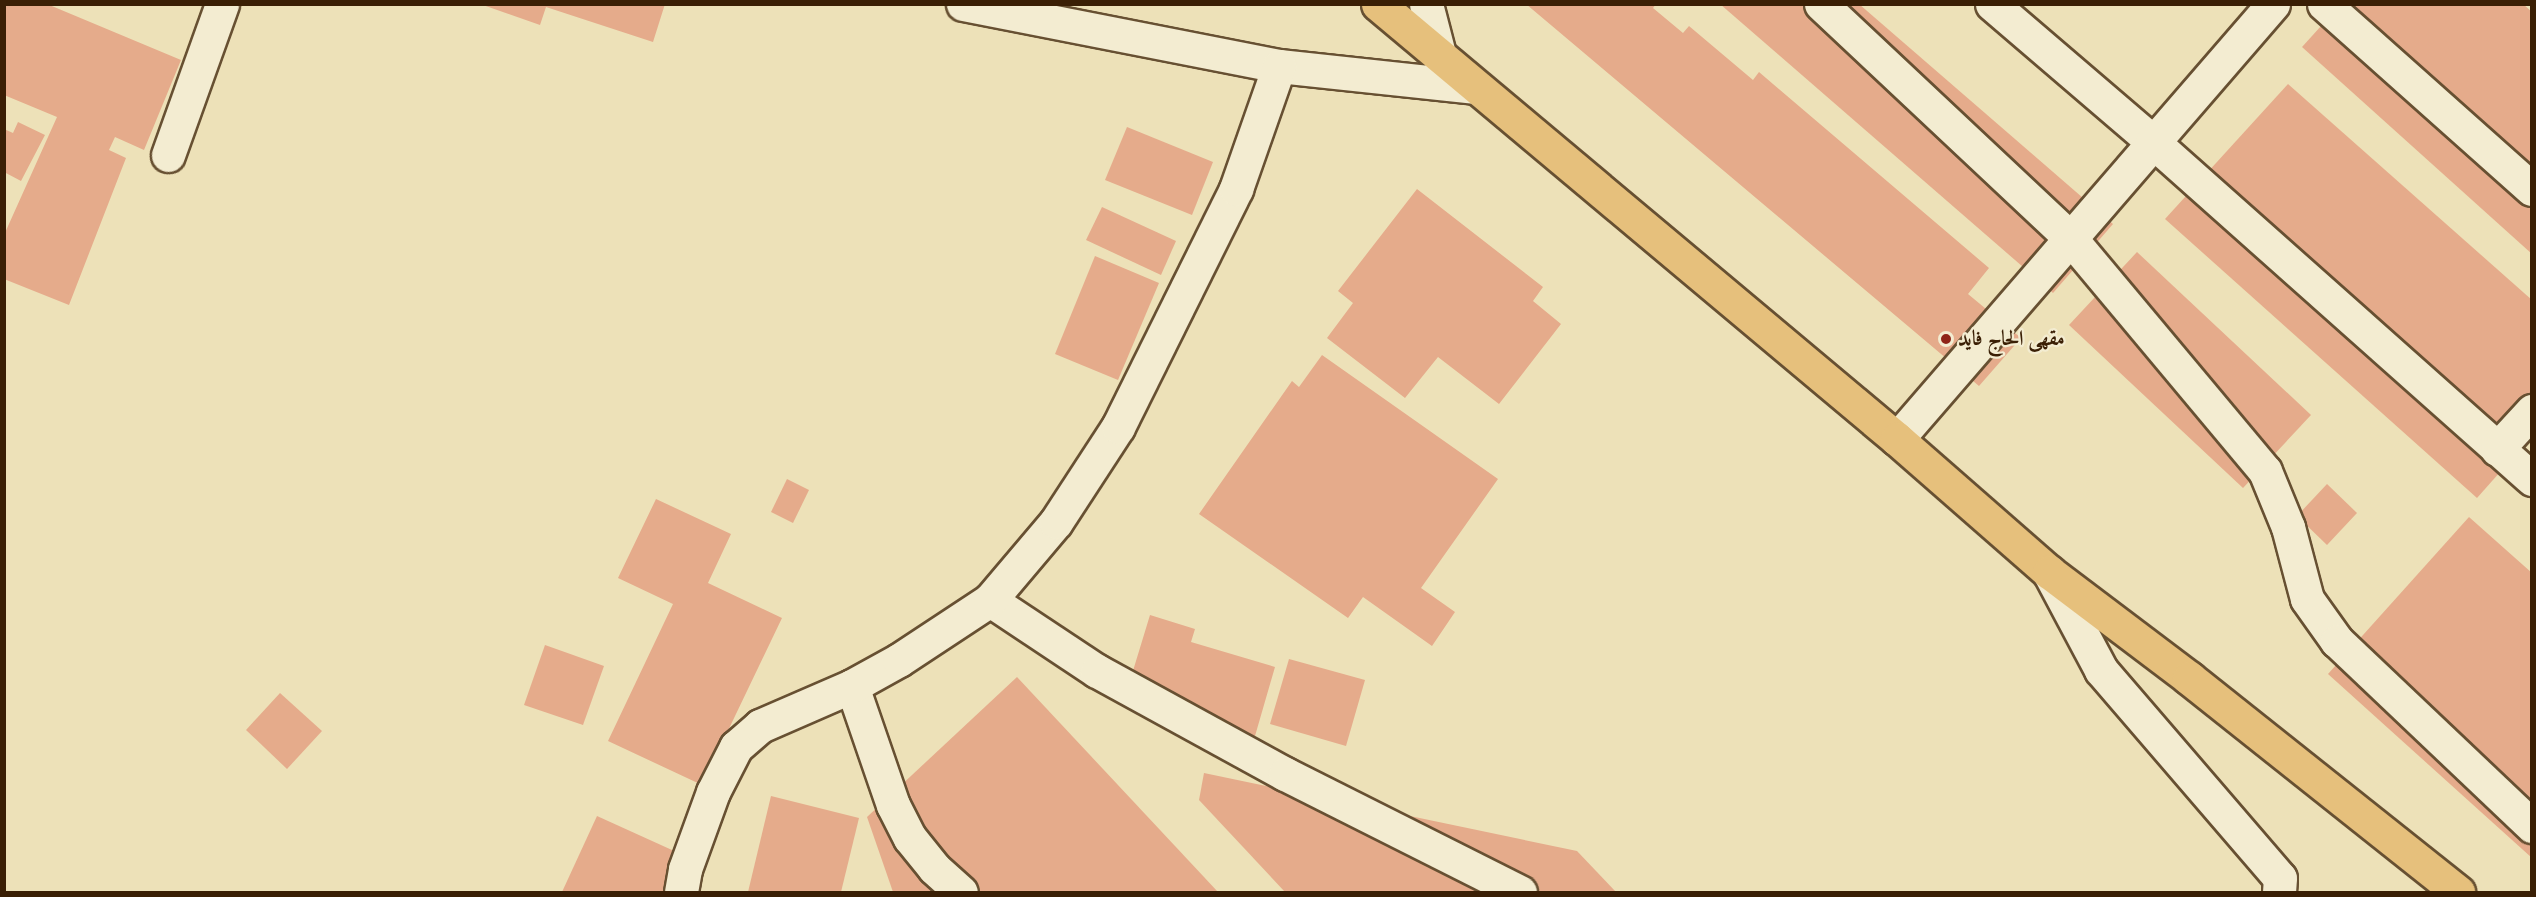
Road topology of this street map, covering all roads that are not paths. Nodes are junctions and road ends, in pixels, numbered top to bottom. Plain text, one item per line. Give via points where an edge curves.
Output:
1 (222, 4) edge
2 (963, 4) edge
3 (1378, 4) edge
4 (1426, 4) edge
5 (1821, 4) edge
6 (1992, 4) edge
7 (2273, 4) edge
8 (2324, 4) edge
9 (1440, 58) junction
10 (1279, 66) junction
11 (1474, 87) junction
12 (2152, 141) junction
13 (168, 155) dead end
14 (2532, 189) edge
15 (2071, 239) junction
16 (2532, 411) edge
17 (1897, 439) junction
18 (2497, 449) junction
19 (2532, 479) edge
20 (2049, 572) junction
21 (990, 600) junction
22 (852, 686) junction
23 (2532, 826) edge
24 (2286, 888) edge
25 (681, 892) edge
26 (961, 892) edge
27 (1520, 892) edge
28 (2458, 892) edge

1 - 13 street
2 - 10 street
3 - 9 main road
4 - 9 street
5 - 15 street
6 - 12 street
7 - 12 street
8 - 14 street
9 - 11 main road
10 - 11 street
10 - 21 street via 1236,189 1118,427 1056,522
11 - 17 main road
12 - 15 street
12 - 18 street
15 - 17 street
15 - 23 street via 2265,471 2288,527 2307,599 2337,641
16 - 18 street
17 - 20 main road
18 - 19 street
20 - 24 street via 2101,670
20 - 28 main road
21 - 22 street
21 - 27 street via 1097,671 1285,774
22 - 25 street via 760,726 736,747 713,792 685,868
22 - 26 street via 893,805 909,838

